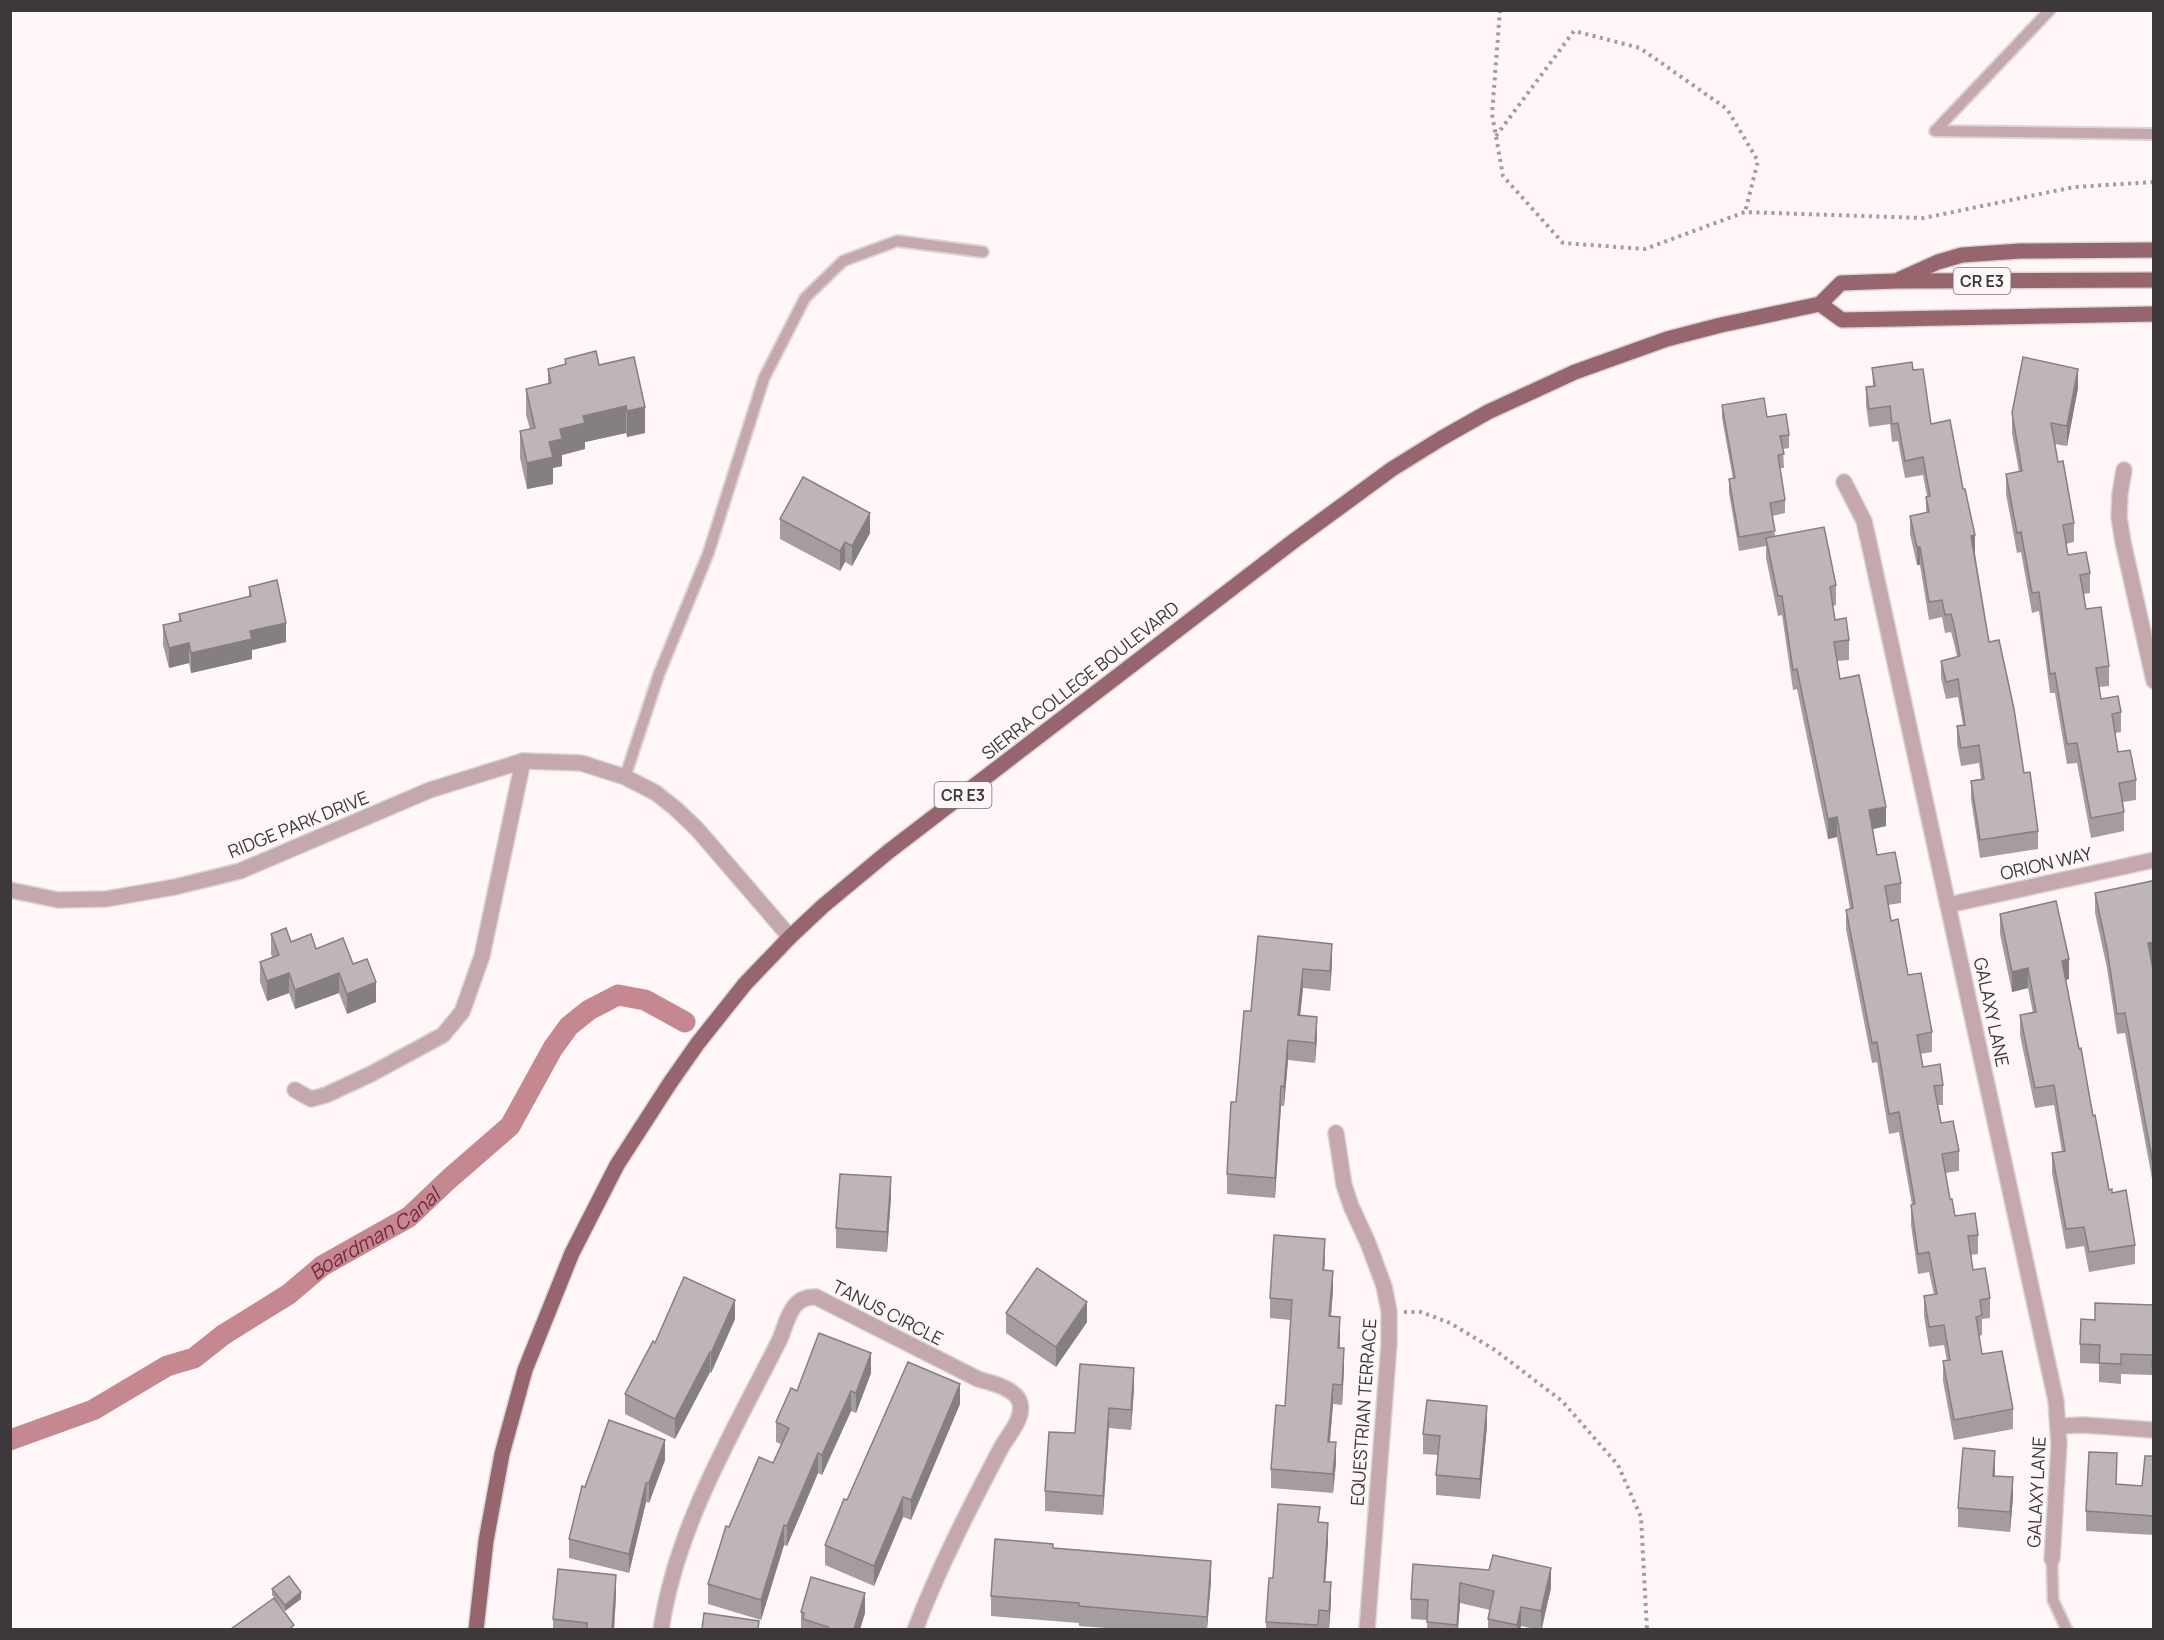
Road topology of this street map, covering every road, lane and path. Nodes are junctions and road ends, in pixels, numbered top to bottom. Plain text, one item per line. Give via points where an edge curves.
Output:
1 (1500, 10) edge
2 (2050, 10) edge
3 (2154, 134) edge
4 (1496, 136) junction
5 (2154, 183) edge
6 (1745, 212) junction
7 (2154, 250) edge
8 (983, 252) dead end
9 (2154, 280) edge
10 (1896, 281) junction
11 (1820, 304) junction
12 (2154, 314) edge
13 (2124, 470) dead end
14 (1844, 482) dead end
15 (2154, 681) edge
16 (523, 761) junction
17 (625, 777) junction
18 (2154, 860) edge
19 (10, 890) edge
20 (1948, 905) junction
21 (790, 937) junction
22 (295, 1090) dead end
23 (1336, 1133) dead end
24 (1389, 1311) junction
25 (2059, 1426) junction
26 (2154, 1430) edge
27 (2052, 1559) joint
28 (476, 1629) edge
29 (661, 1629) edge
30 (915, 1629) edge
31 (1367, 1629) edge
32 (1647, 1629) edge
33 (2067, 1629) edge

1 - 4 path via 1492,114
2 - 3 lane via 1935,131
4 - 6 path via 1503,176 1563,243 1645,249
4 - 6 path via 1574,31 1640,48 1728,110 1758,161
5 - 6 path via 2074,187 1924,218
7 - 10 main road via 1962,255
8 - 17 lane via 897,241 843,261 806,298 764,378 708,554 659,674
9 - 10 main road, CR E3
10 - 11 main road, CR E3 via 1841,283
11 - 12 main road, CR E3 via 1842,320
11 - 21 main road, SIERRA COLLEGE BOULEVARD / CR E3 via 1721,325 1621,354 1528,392 1442,438 1344,502 1238,583 865,870
13 - 15 street via 2120,494 2123,542
14 - 20 street, GALAXY LANE via 1864,522
16 - 17 street, RIDGE PARK DRIVE via 581,763
16 - 19 street, RIDGE PARK DRIVE via 430,790 240,871 106,899 58,900
16 - 22 street via 482,956 462,1012 443,1035 371,1074 311,1099
17 - 21 street, RIDGE PARK DRIVE via 676,808
18 - 20 street, ORION WAY
20 - 25 street, GALAXY LANE
21 - 28 main road, SIERRA COLLEGE BOULEVARD / CR E3 via 745,984 670,1083 617,1165 572,1253 525,1370 502,1454 486,1540
23 - 24 street, EQUESTRIAN TERRACE via 1344,1185 1379,1269
24 - 31 street, EQUESTRIAN TERRACE
24 - 32 path via 1421,1312 1450,1323 1495,1350 1562,1401 1618,1465 1641,1517
25 - 26 street
25 - 27 street, GALAXY LANE
27 - 33 lane via 2053,1600
29 - 30 street, TANUS CIRCLE via 681,1550 711,1477 795,1304 805,1297 816,1298 999,1386 1020,1402 1020,1415

